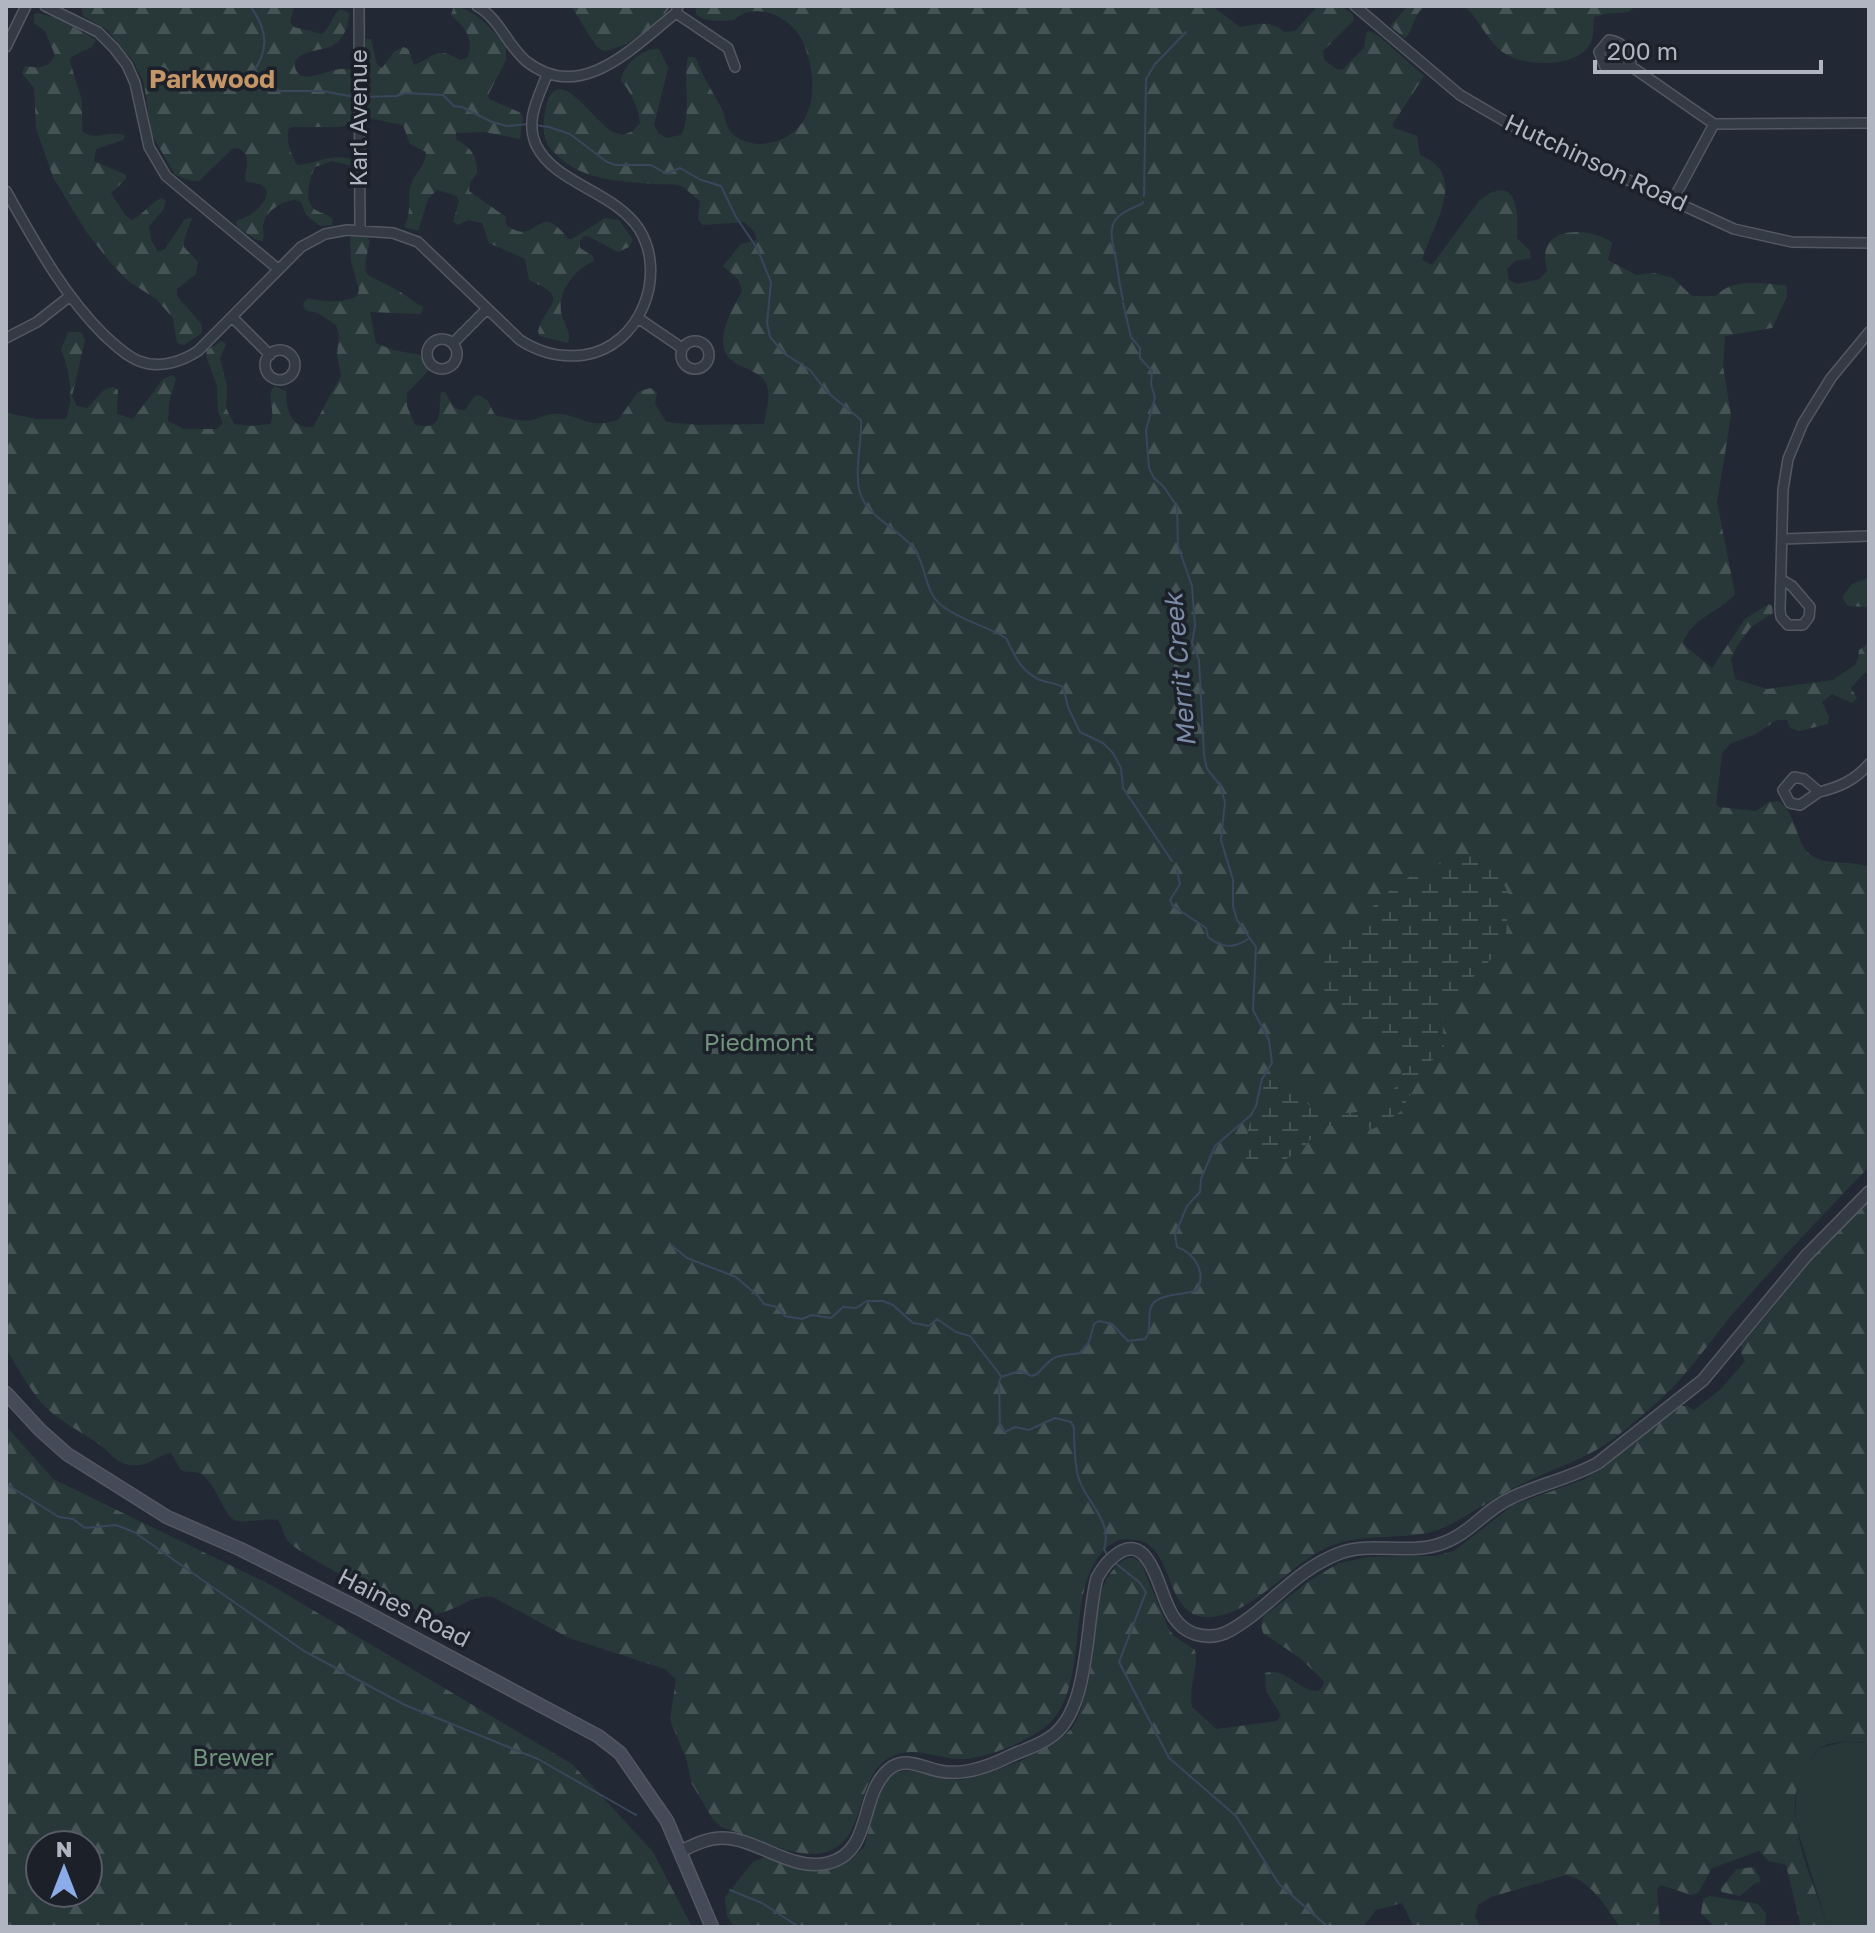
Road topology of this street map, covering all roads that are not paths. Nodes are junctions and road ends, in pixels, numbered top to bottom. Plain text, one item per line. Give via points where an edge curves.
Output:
1 (26, 6) edge
2 (45, 6) edge
3 (359, 6) edge
4 (477, 6) edge
5 (1355, 6) edge
6 (677, 10) edge
7 (6, 47) edge
8 (735, 67) dead end
9 (1632, 67) dead end
10 (547, 75) junction
11 (1869, 123) edge
12 (1714, 124) junction
13 (6, 191) edge
14 (1673, 200) junction
15 (360, 230) junction
16 (1869, 243) edge
17 (278, 269) junction
18 (70, 296) junction
19 (487, 309) junction
20 (232, 317) junction
21 (638, 318) junction
22 (1869, 332) edge
23 (6, 338) edge
24 (453, 343) dead end
25 (682, 348) dead end
26 (270, 355) dead end
27 (1869, 536) edge
28 (1782, 539) junction
29 (1782, 580) junction
30 (1869, 764) edge
31 (1819, 792) dead end
32 (1869, 1192) edge
33 (6, 1393) edge
34 (681, 1851) junction
35 (712, 1927) edge

1 - 7 street
2 - 17 street via 98,32 114,48 135,83 149,147 166,176
3 - 15 street, Karl Avenue
4 - 10 street via 489,13 524,60
5 - 14 street, Hutchinson Road via 1460,95 1518,129
6 - 8 street via 728,48
6 - 10 street via 606,68 580,77
9 - 12 street
10 - 21 street via 531,117 535,143 552,166 616,205 639,230 651,273
11 - 12 street
12 - 14 street
13 - 18 street
14 - 16 street, Hutchinson Road via 1734,229 1792,242
15 - 17 street via 314,238
15 - 19 street via 418,242
17 - 20 street
18 - 20 street via 114,345 138,361 154,364 185,359
18 - 23 street
19 - 21 street via 532,347 561,355 603,349
19 - 24 street
20 - 26 street
21 - 25 street
22 - 28 street via 1803,423 1788,459
27 - 28 street
28 - 29 street
29 - 29 street via 1781,617 1788,625 1803,625 1810,607
30 - 31 street via 1841,787
32 - 34 street via 1806,1256 1703,1380 1598,1463 1513,1497 1464,1535 1435,1546 1342,1552 1298,1576 1227,1632 1211,1636 1194,1634 1177,1622 1142,1553 1130,1549 1116,1554 1095,1587 1080,1686 1067,1721 1051,1738 965,1771 941,1772 908,1763 889,1768 878,1781 859,1838 828,1863 797,1861 725,1837
33 - 34 main road, Haines Road via 67,1454 167,1517 345,1601 598,1736 637,1774
34 - 35 main road, Haines Road

